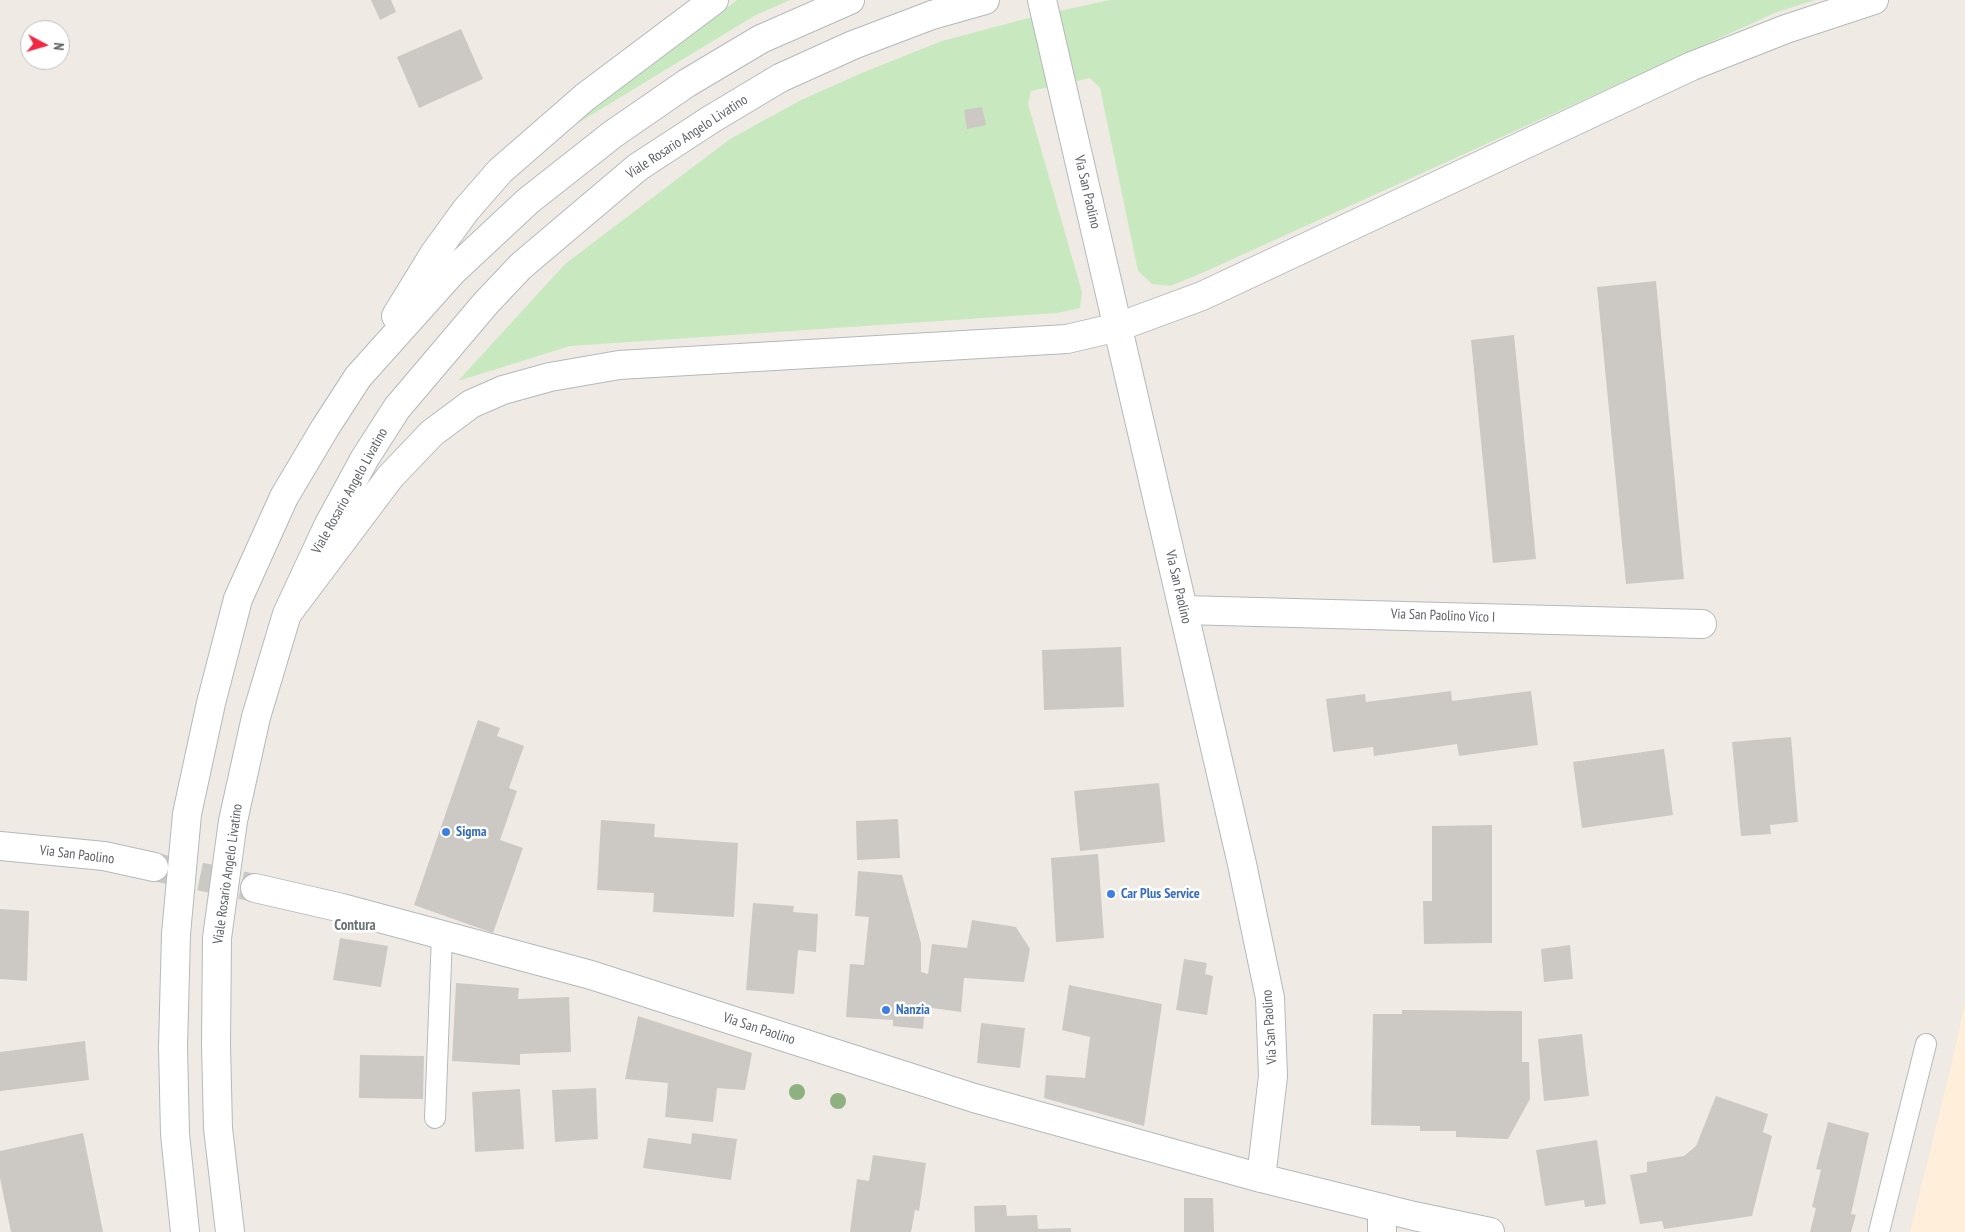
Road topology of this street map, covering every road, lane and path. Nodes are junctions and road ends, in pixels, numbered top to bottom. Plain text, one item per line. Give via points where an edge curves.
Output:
1 (714, 0) edge
2 (850, 0) edge
3 (985, 0) edge
4 (1042, 0) edge
5 (1874, 0) edge
6 (1118, 327) junction
7 (358, 377) junction
8 (1183, 610) junction
9 (288, 614) junction
10 (1702, 624) dead end
11 (0, 846) edge
12 (154, 867) tunnel mouth
13 (255, 888) tunnel mouth
14 (442, 935) junction
15 (1926, 1044) dead end
16 (435, 1118) dead end
17 (1261, 1178) junction
18 (1382, 1220) edge
19 (1413, 1224) edge
20 (186, 1232) edge
21 (230, 1232) edge
22 (1490, 1232) edge
23 (1879, 1232) edge

1 - 7 street via 585,96 500,171 434,254
2 - 7 street via 761,39 687,83 613,134 490,234
3 - 9 street, Viale Rosario Angelo Livatino via 853,45 780,78 638,167 558,233 486,303 397,408 328,526
4 - 6 street, Via San Paolino
5 - 6 street via 1786,29 1692,66 1202,296
6 - 8 street, Via San Paolino
6 - 9 street via 1067,339 619,365 550,377 502,390 471,404 432,433 402,464
7 - 20 street via 284,497 238,600 187,814 176,934 173,1047 175,1134
8 - 10 street, Via San Paolino Vico I
8 - 17 street, Via San Paolino via 1270,998 1273,1076
9 - 21 street, Viale Rosario Angelo Livatino via 256,717 233,821 217,938 218,1128
11 - 12 street, Via San Paolino via 104,856
13 - 14 street, Via San Paolino
14 - 16 lane
14 - 17 street, Via San Paolino via 591,975 974,1098
15 - 23 lane
17 - 18 street, Via San Paolino
18 - 19 street, Via San Paolino
19 - 22 street, Via San Paolino

